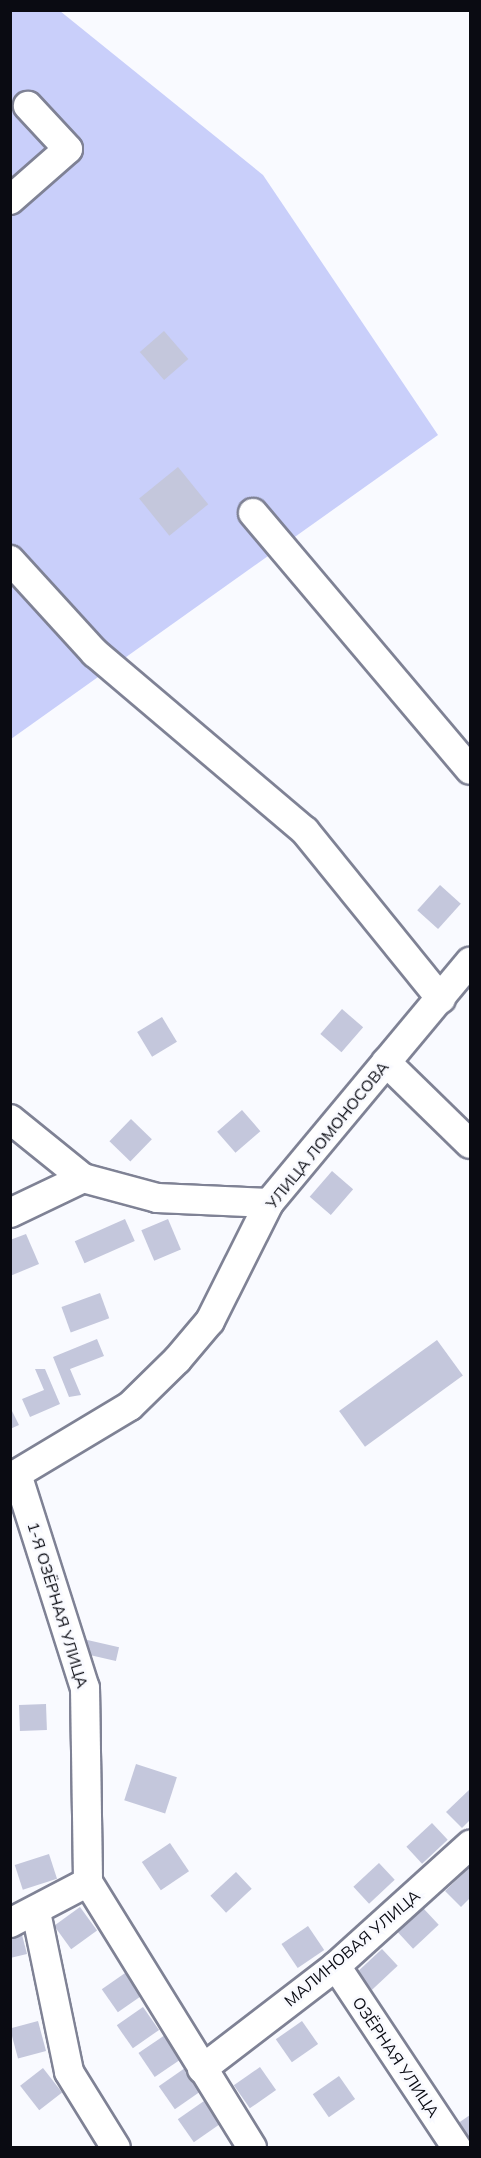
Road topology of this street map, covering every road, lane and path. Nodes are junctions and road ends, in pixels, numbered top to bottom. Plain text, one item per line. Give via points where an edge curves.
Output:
1 (28, 106) dead end
2 (10, 200) edge
3 (253, 513) dead end
4 (10, 560) edge
5 (471, 770) edge
6 (471, 962) edge
7 (441, 999) junction
8 (386, 1062) junction
9 (10, 1119) edge
10 (471, 1144) edge
11 (83, 1178) junction
12 (269, 1203) junction
13 (10, 1213) edge
14 (14, 1476) edge
15 (471, 1845) edge
16 (88, 1882) junction
17 (23, 1918) edge
18 (336, 1966) junction
19 (202, 2069) junction
20 (116, 2148) edge
21 (252, 2148) edge
22 (457, 2148) edge

1 - 2 street via 68,149
3 - 5 street
4 - 7 street via 95,653 305,831
6 - 7 street, УЛИЦА ЛОМОНОСОВА
7 - 8 street, УЛИЦА ЛОМОНОСОВА
8 - 10 street
8 - 12 street, УЛИЦА ЛОМОНОСОВА
9 - 11 street
11 - 12 street via 158,1198
11 - 13 street
12 - 14 street, УЛИЦА ЛОМОНОСОВА via 210,1322 177,1360 130,1406
14 - 16 street, 1-Я ОЗЁРНАЯ УЛИЦА via 85,1688
15 - 18 street, МАЛИНОВАЯ УЛИЦА
16 - 17 street
16 - 19 street
17 - 20 street via 69,2072
18 - 19 street, МАЛИНОВАЯ УЛИЦА
18 - 22 street, ОЗЁРНАЯ УЛИЦА
19 - 21 street

